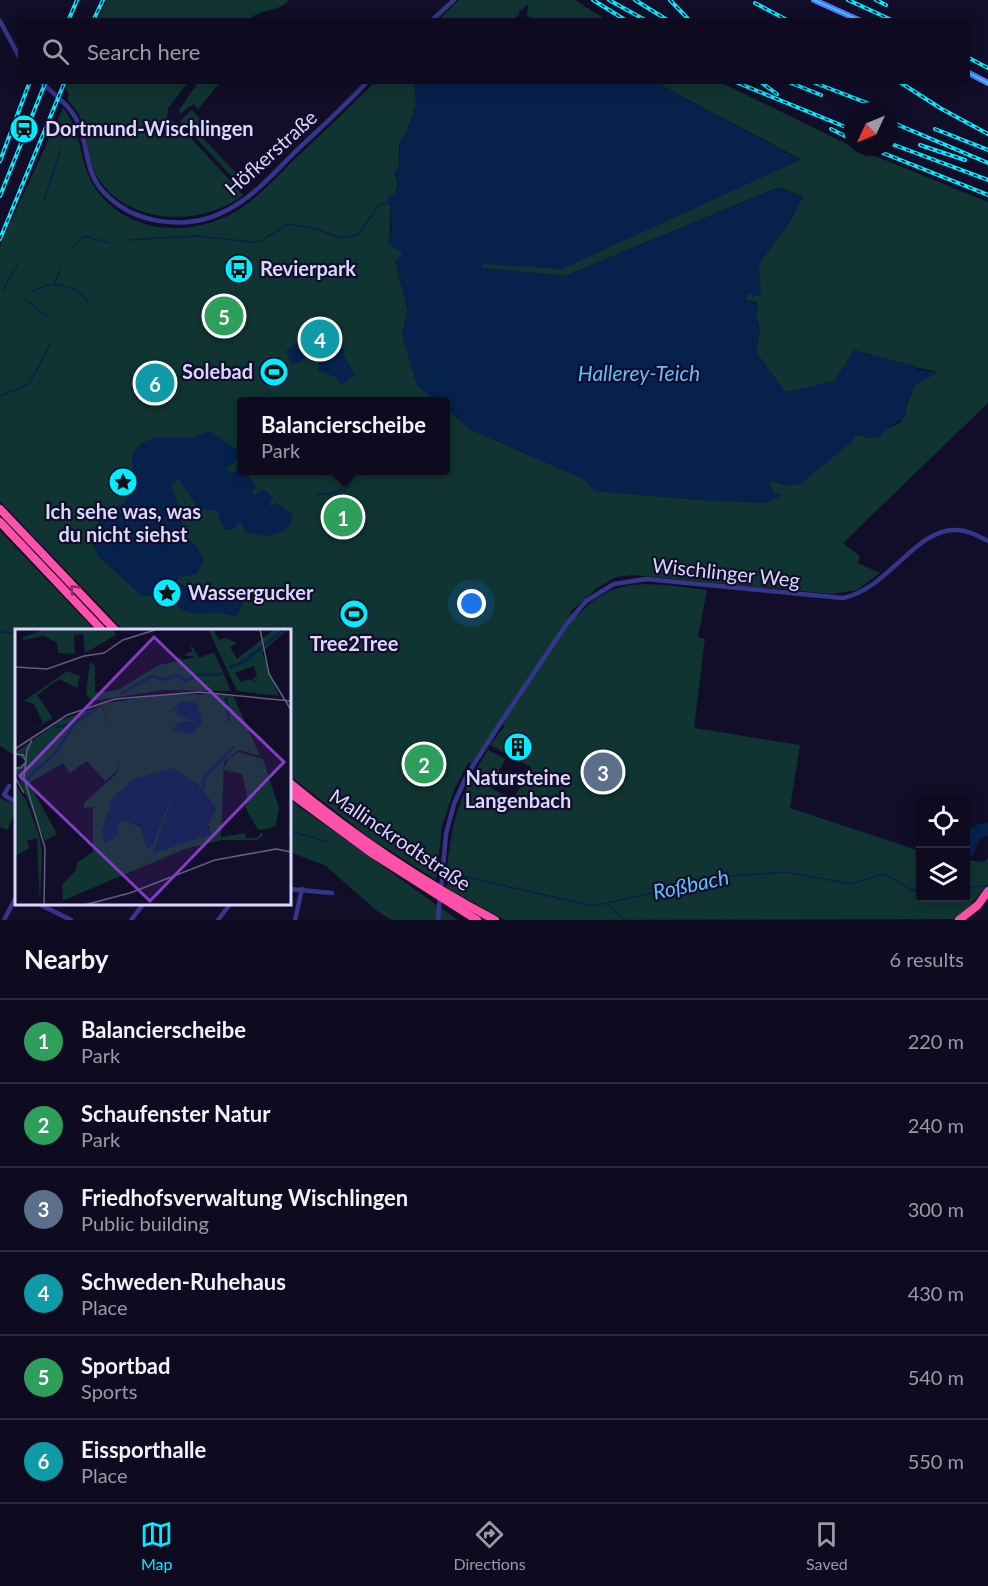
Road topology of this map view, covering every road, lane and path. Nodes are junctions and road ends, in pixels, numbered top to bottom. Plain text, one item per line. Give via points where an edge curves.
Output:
1 (454, 0) edge
2 (814, 0) edge
3 (434, 18) edge
4 (854, 18) edge
5 (0, 21) edge
6 (18, 54) edge
7 (970, 74) edge
8 (988, 83) edge
9 (43, 84) edge
10 (365, 84) edge
11 (0, 508) edge
12 (0, 522) edge
13 (988, 541) edge
14 (101, 629) edge
15 (114, 629) edge
16 (291, 784) edge
17 (9, 786) dead end
18 (291, 794) edge
19 (2, 795) edge
20 (291, 889) edge
21 (302, 889) junction
22 (988, 891) edge
23 (332, 893) dead end
24 (15, 899) edge
25 (41, 905) edge
26 (142, 905) edge
27 (229, 905) edge
28 (4, 920) edge
29 (71, 920) edge
30 (131, 920) edge
31 (218, 920) edge
32 (295, 920) edge
33 (438, 920) edge
34 (477, 920) edge
35 (495, 920) edge
36 (959, 920) edge

1 - 3 street
2 - 4 main road
5 - 6 street
7 - 8 main road
9 - 10 street, Höfkerstraße via 75,116 87,165 104,192 137,214 172,222 194,222 215,216 246,198
15 -> 11 highway
12 - 14 highway
13 - 33 street, Wischlinger Weg via 959,530 944,530 927,539 869,589 843,598 646,579 619,582 600,591 566,625 467,775 452,810
16 - 35 highway, Mallinckrodtstraße via 369,843
17 - 19 street
18 - 34 highway, Mallinckrodtstraße via 370,852
20 - 21 street
21 - 23 street
21 - 32 street
22 - 36 highway
24 - 28 street
25 - 29 street
26 - 30 street
27 - 31 street

